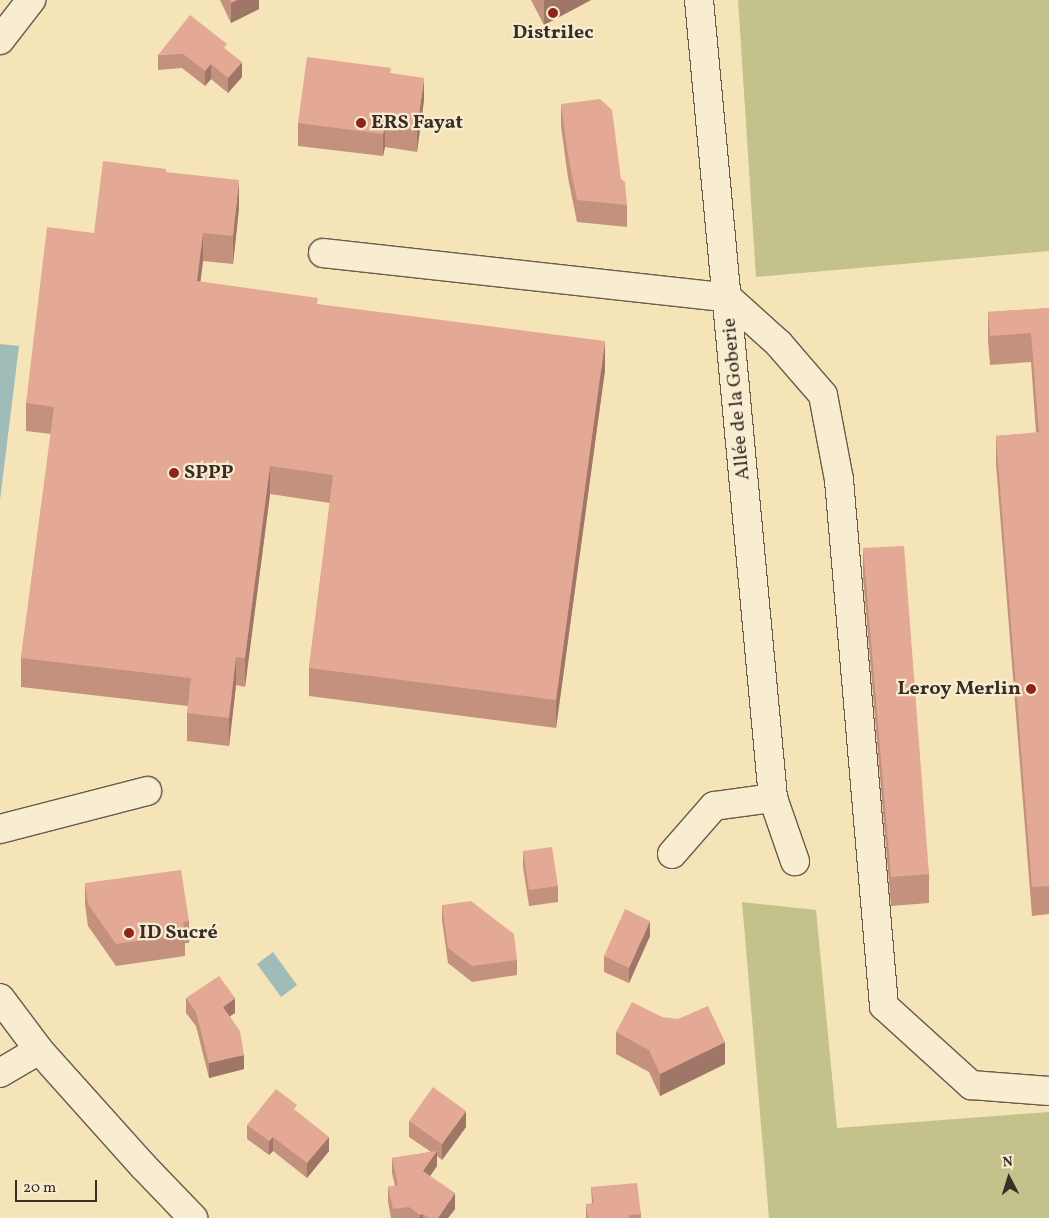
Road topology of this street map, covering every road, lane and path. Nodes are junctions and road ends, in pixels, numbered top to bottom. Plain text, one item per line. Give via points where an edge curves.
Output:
1 (31, 0) edge
2 (699, 0) edge
3 (0, 40) edge
4 (323, 253) dead end
5 (728, 298) junction
6 (147, 791) dead end
7 (772, 798) junction
8 (0, 830) edge
9 (672, 854) dead end
10 (795, 861) dead end
11 (0, 998) edge
12 (39, 1050) junction
13 (0, 1073) edge
14 (1049, 1092) edge
15 (193, 1218) edge

1 - 3 street
2 - 5 street, Allée de la Goberie
4 - 5 street
5 - 7 street, Allée de la Goberie
5 - 14 street via 779,344 823,395 839,480 884,1006 971,1085
6 - 8 street
7 - 9 street via 714,806
7 - 10 street, Allée de la Goberie
11 - 12 street
12 - 13 street
12 - 15 street

